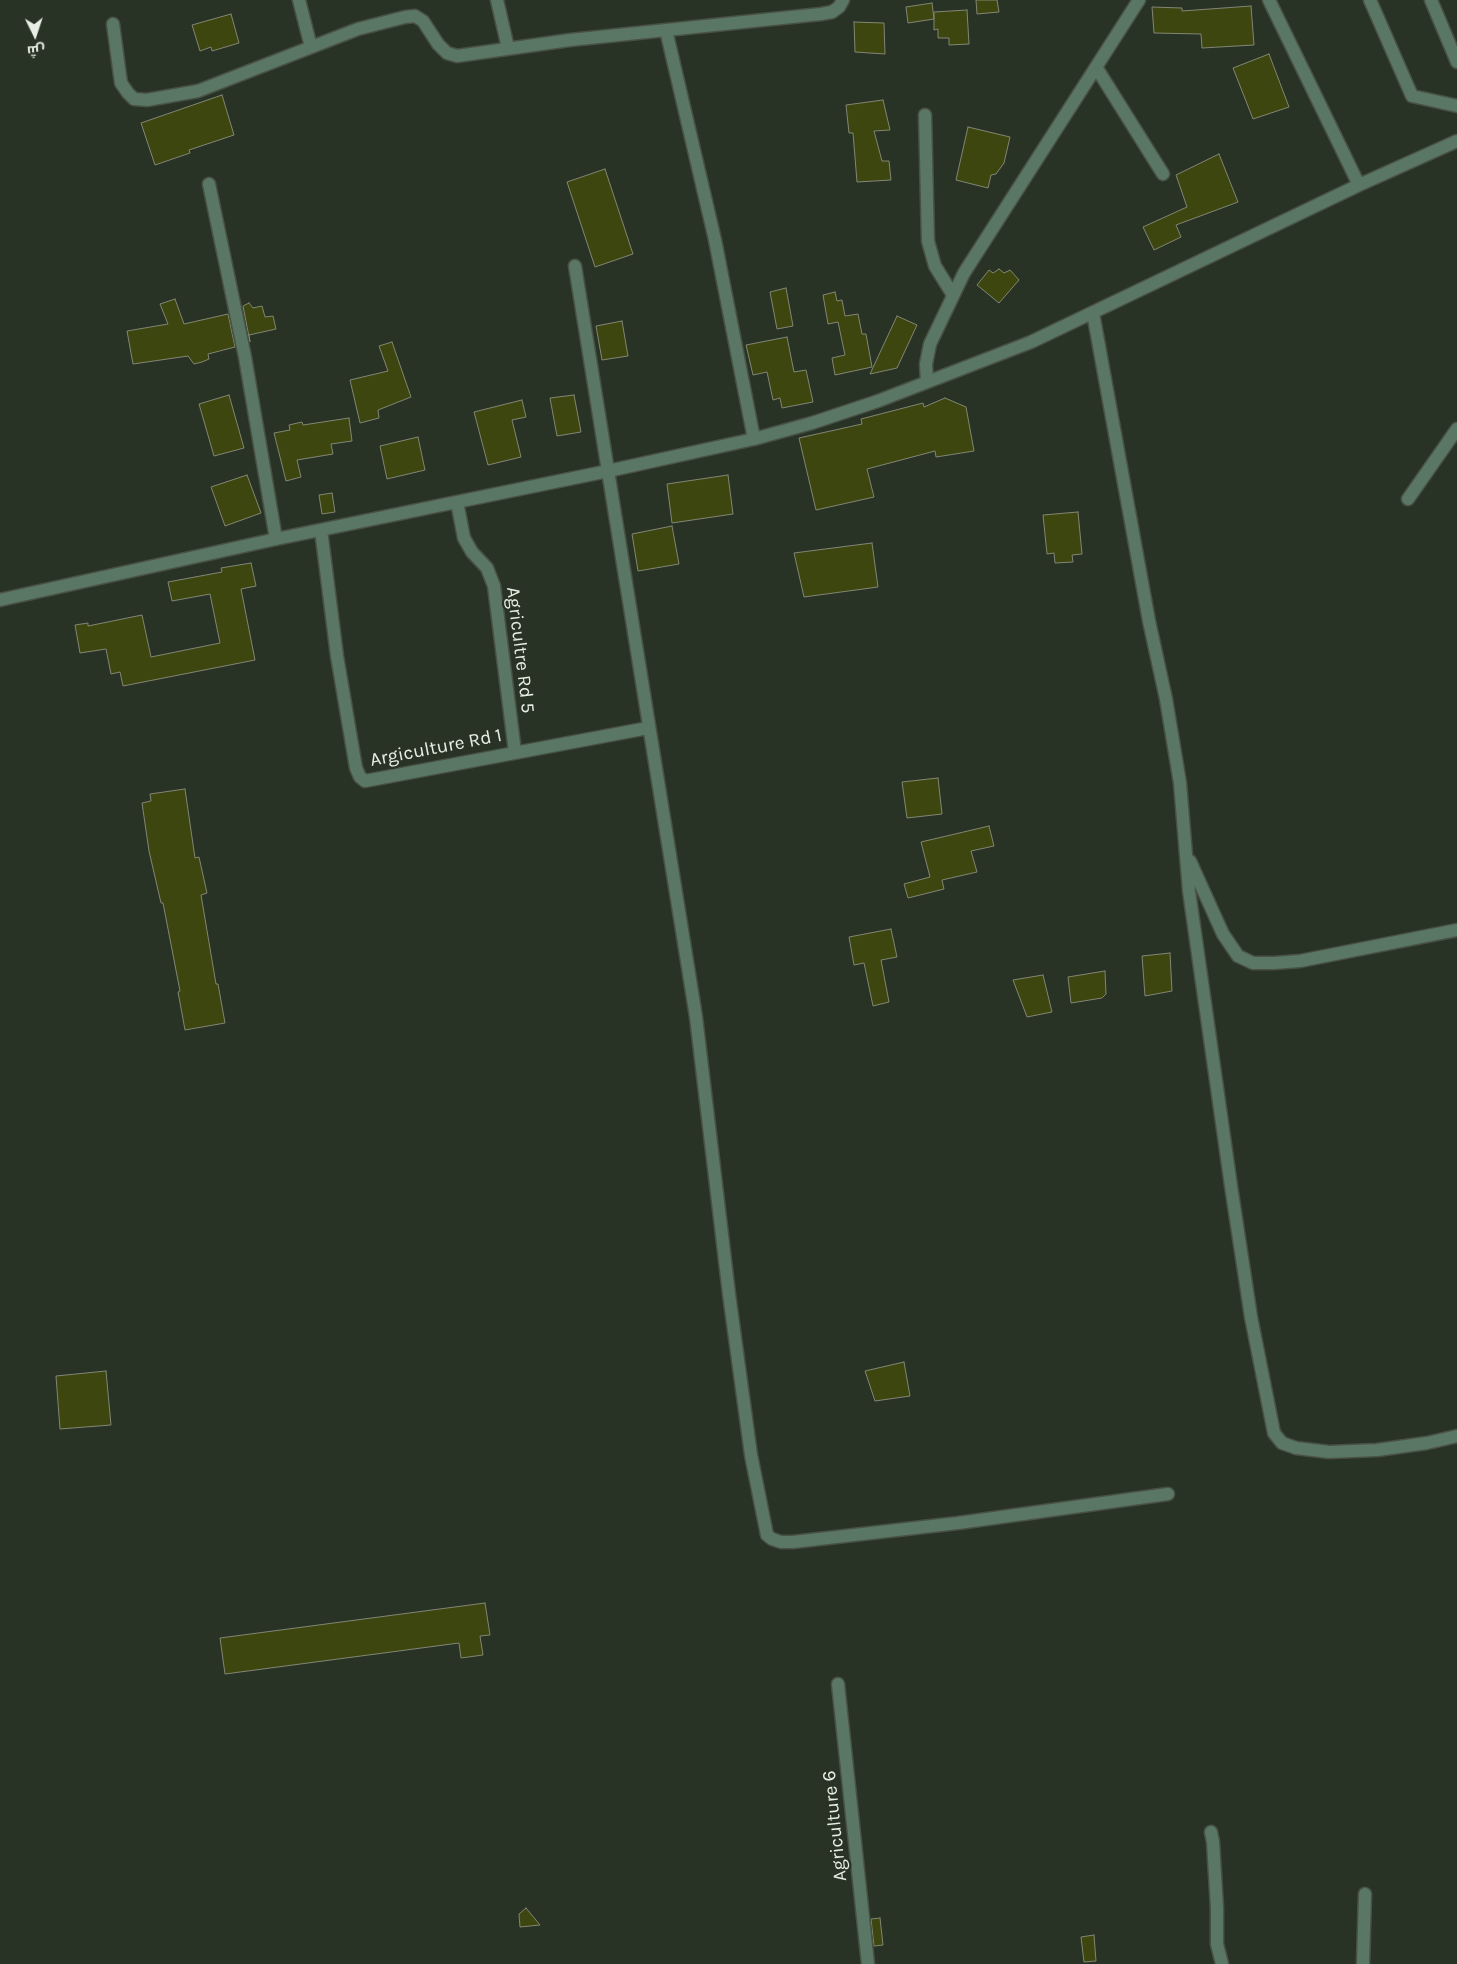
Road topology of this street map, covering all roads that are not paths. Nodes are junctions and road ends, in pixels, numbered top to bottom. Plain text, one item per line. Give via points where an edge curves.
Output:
1 (299, 0) edge
2 (497, 0) edge
3 (843, 0) edge
4 (1139, 0) edge
5 (1270, 0) edge
6 (1370, 0) edge
7 (1431, 0) edge
8 (113, 24) dead end
9 (666, 30) junction
10 (311, 47) junction
11 (508, 48) junction
12 (1457, 62) edge
13 (1096, 67) junction
14 (1457, 106) edge
15 (925, 115) dead end
16 (1457, 141) edge
17 (1163, 174) dead end
18 (209, 184) dead end
19 (1359, 185) junction
20 (575, 266) dead end
21 (953, 295) junction
22 (1093, 313) junction
23 (926, 382) junction
24 (1457, 428) edge
25 (754, 439) junction
26 (608, 471) junction
27 (1408, 499) dead end
28 (457, 502) junction
29 (321, 530) junction
30 (276, 540) junction
31 (0, 600) edge
32 (648, 728) junction
33 (515, 752) junction
34 (1185, 849) junction
35 (1457, 930) edge
36 (1457, 1436) edge
37 (1168, 1494) dead end
38 (838, 1684) dead end
39 (1211, 1832) dead end
40 (1365, 1894) dead end
41 (868, 1964) edge
42 (1222, 1964) edge
43 (1363, 1964) edge

1 - 10 street
2 - 11 street
3 - 9 street via 832,12 821,14
4 - 13 street
5 - 19 street
6 - 14 street via 1412,96
7 - 12 street
8 - 10 street via 121,83 134,99 198,91
9 - 11 street
9 - 25 street via 715,240
10 - 11 street via 358,29 415,16 423,21 447,53 457,56
13 - 17 street
13 - 21 street
15 - 21 street via 928,241 935,266
16 - 19 street
18 - 30 street via 245,357
19 - 22 street
20 - 26 street
21 - 23 street via 930,344
22 - 23 street via 1031,342
22 - 34 street via 1168,709 1180,783
23 - 25 street via 821,420
24 - 27 street
25 - 26 street
26 - 28 street
26 - 32 street
28 - 29 street
28 - 33 street, Agricultre Rd 5 via 464,538 488,568 494,586
29 - 30 street
29 - 33 street, Argiculture Rd 1 via 337,656 360,777 365,781 375,780
30 - 31 street
32 - 33 street, Argiculture Rd 1
32 - 37 street via 696,1018 730,1304 751,1455 767,1535 781,1542 793,1542 958,1524
34 - 35 street via 1223,934 1238,956 1252,963 1300,960
34 - 36 street via 1231,1186 1251,1317 1274,1433 1282,1443 1296,1448 1329,1452 1377,1450
38 - 41 street, Agriculture 6
39 - 42 street via 1217,1944
40 - 43 street

